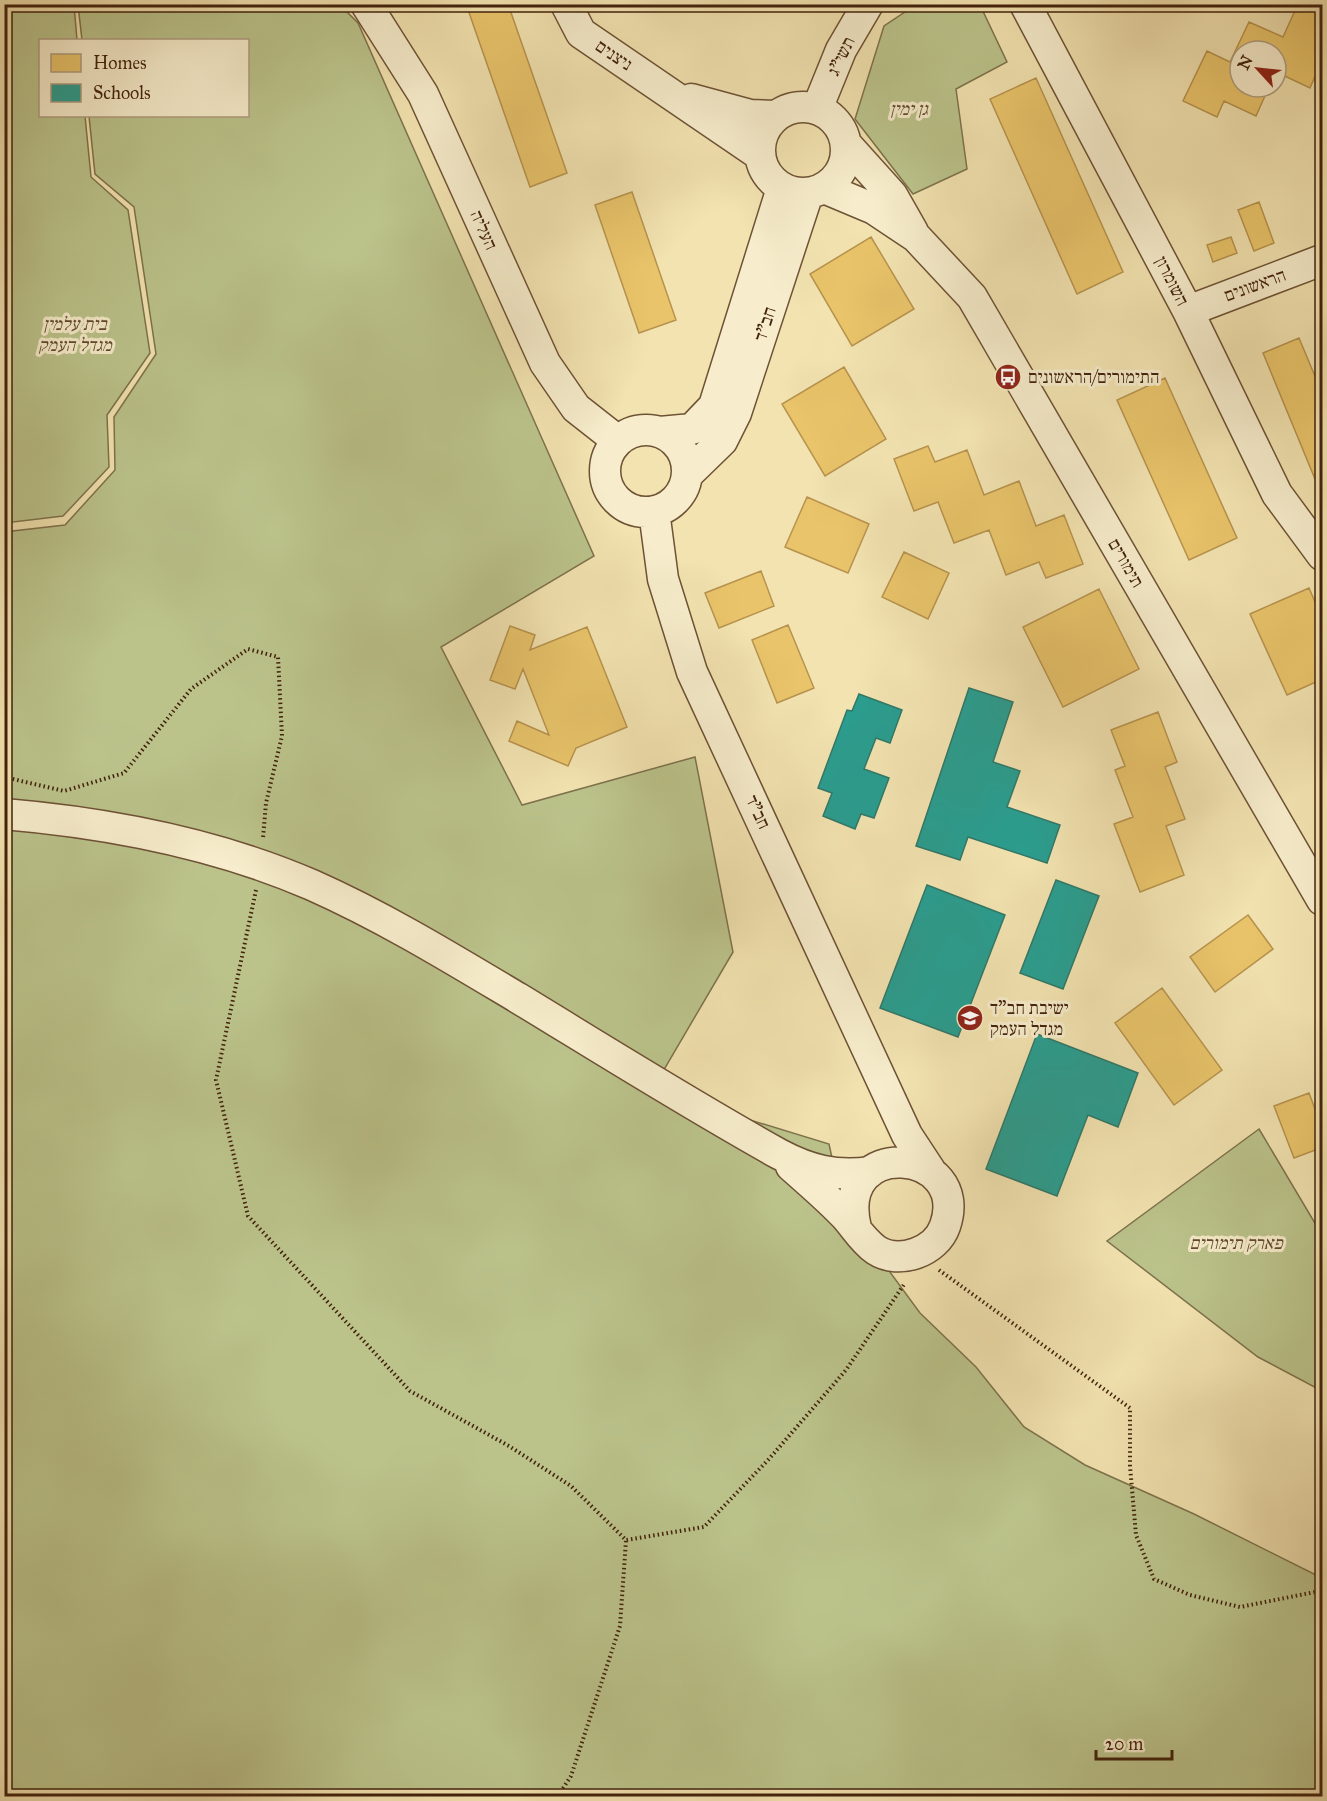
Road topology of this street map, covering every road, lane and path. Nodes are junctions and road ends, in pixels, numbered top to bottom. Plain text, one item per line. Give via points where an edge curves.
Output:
1 (366, 4) edge
2 (566, 4) edge
3 (868, 4) edge
4 (1025, 4) edge
5 (674, 95) junction
6 (818, 109) junction
7 (776, 116) junction
8 (847, 145) junction
9 (760, 155) junction
10 (805, 190) junction
11 (916, 237) junction
12 (1323, 260) edge
13 (1188, 310) junction
14 (660, 432) junction
15 (618, 441) junction
16 (687, 475) junction
17 (654, 511) junction
18 (1321, 551) edge
19 (4, 777) edge
20 (4, 814) edge
21 (261, 866) junction
22 (1323, 900) edge
23 (892, 1102) junction
24 (778, 1154) junction
25 (874, 1169) junction
26 (930, 1170) junction
27 (856, 1228) junction
28 (930, 1265) dead end
29 (910, 1276) dead end
30 (626, 1540) junction
31 (1323, 1586) edge
32 (558, 1797) edge

1 - 15 street, העליה via 423,94 544,363 576,408
2 - 5 street, ניצנים via 580,33
3 - 6 street, תשי"ג via 841,50
4 - 13 street, השומרון
5 - 7 street, ניצנים via 750,115
5 - 9 street, ניצנים
6 - 7 street via 792,108
6 - 8 street via 837,123
7 - 9 street via 763,132
8 - 10 street via 838,177
8 - 11 street, תימורים via 892,195
9 - 10 street via 767,174
10 - 11 street, תימורים via 874,209
10 - 14 street, חב"ד via 714,406 692,429
10 - 16 street, חב"ד via 736,412 722,441
11 - 22 street, תימורים via 972,297
12 - 13 street, הראשונים
13 - 18 street, השומרון via 1277,494
14 - 15 street via 638,430
14 - 16 street via 678,444 687,464
15 - 17 street via 609,453 607,483 625,506
16 - 17 street via 673,502
17 - 23 street, חב"ד via 663,579 692,672
19 - 21 path via 64,791 124,773 191,689 248,649 278,657 282,736 266,803
20 - 21 street via 166,838
21 - 24 street via 358,906 421,940
21 - 30 path via 216,1080 248,1216 410,1391 571,1486
23 - 25 street, חב"ד via 888,1145
23 - 26 street, חב"ד via 907,1136
24 - 25 street via 819,1171 854,1174
24 - 27 street
25 - 26 street via 900,1160
25 - 27 street via 860,1183 854,1198
26 - 27 street via 947,1197 948,1213 944,1228 923,1251 892,1256 878,1251
28 - 31 path via 1130,1408 1136,1535 1154,1579 1190,1595 1240,1607 1315,1592
29 - 30 path via 846,1370 770,1459 704,1527
30 - 32 path via 620,1626 571,1776

